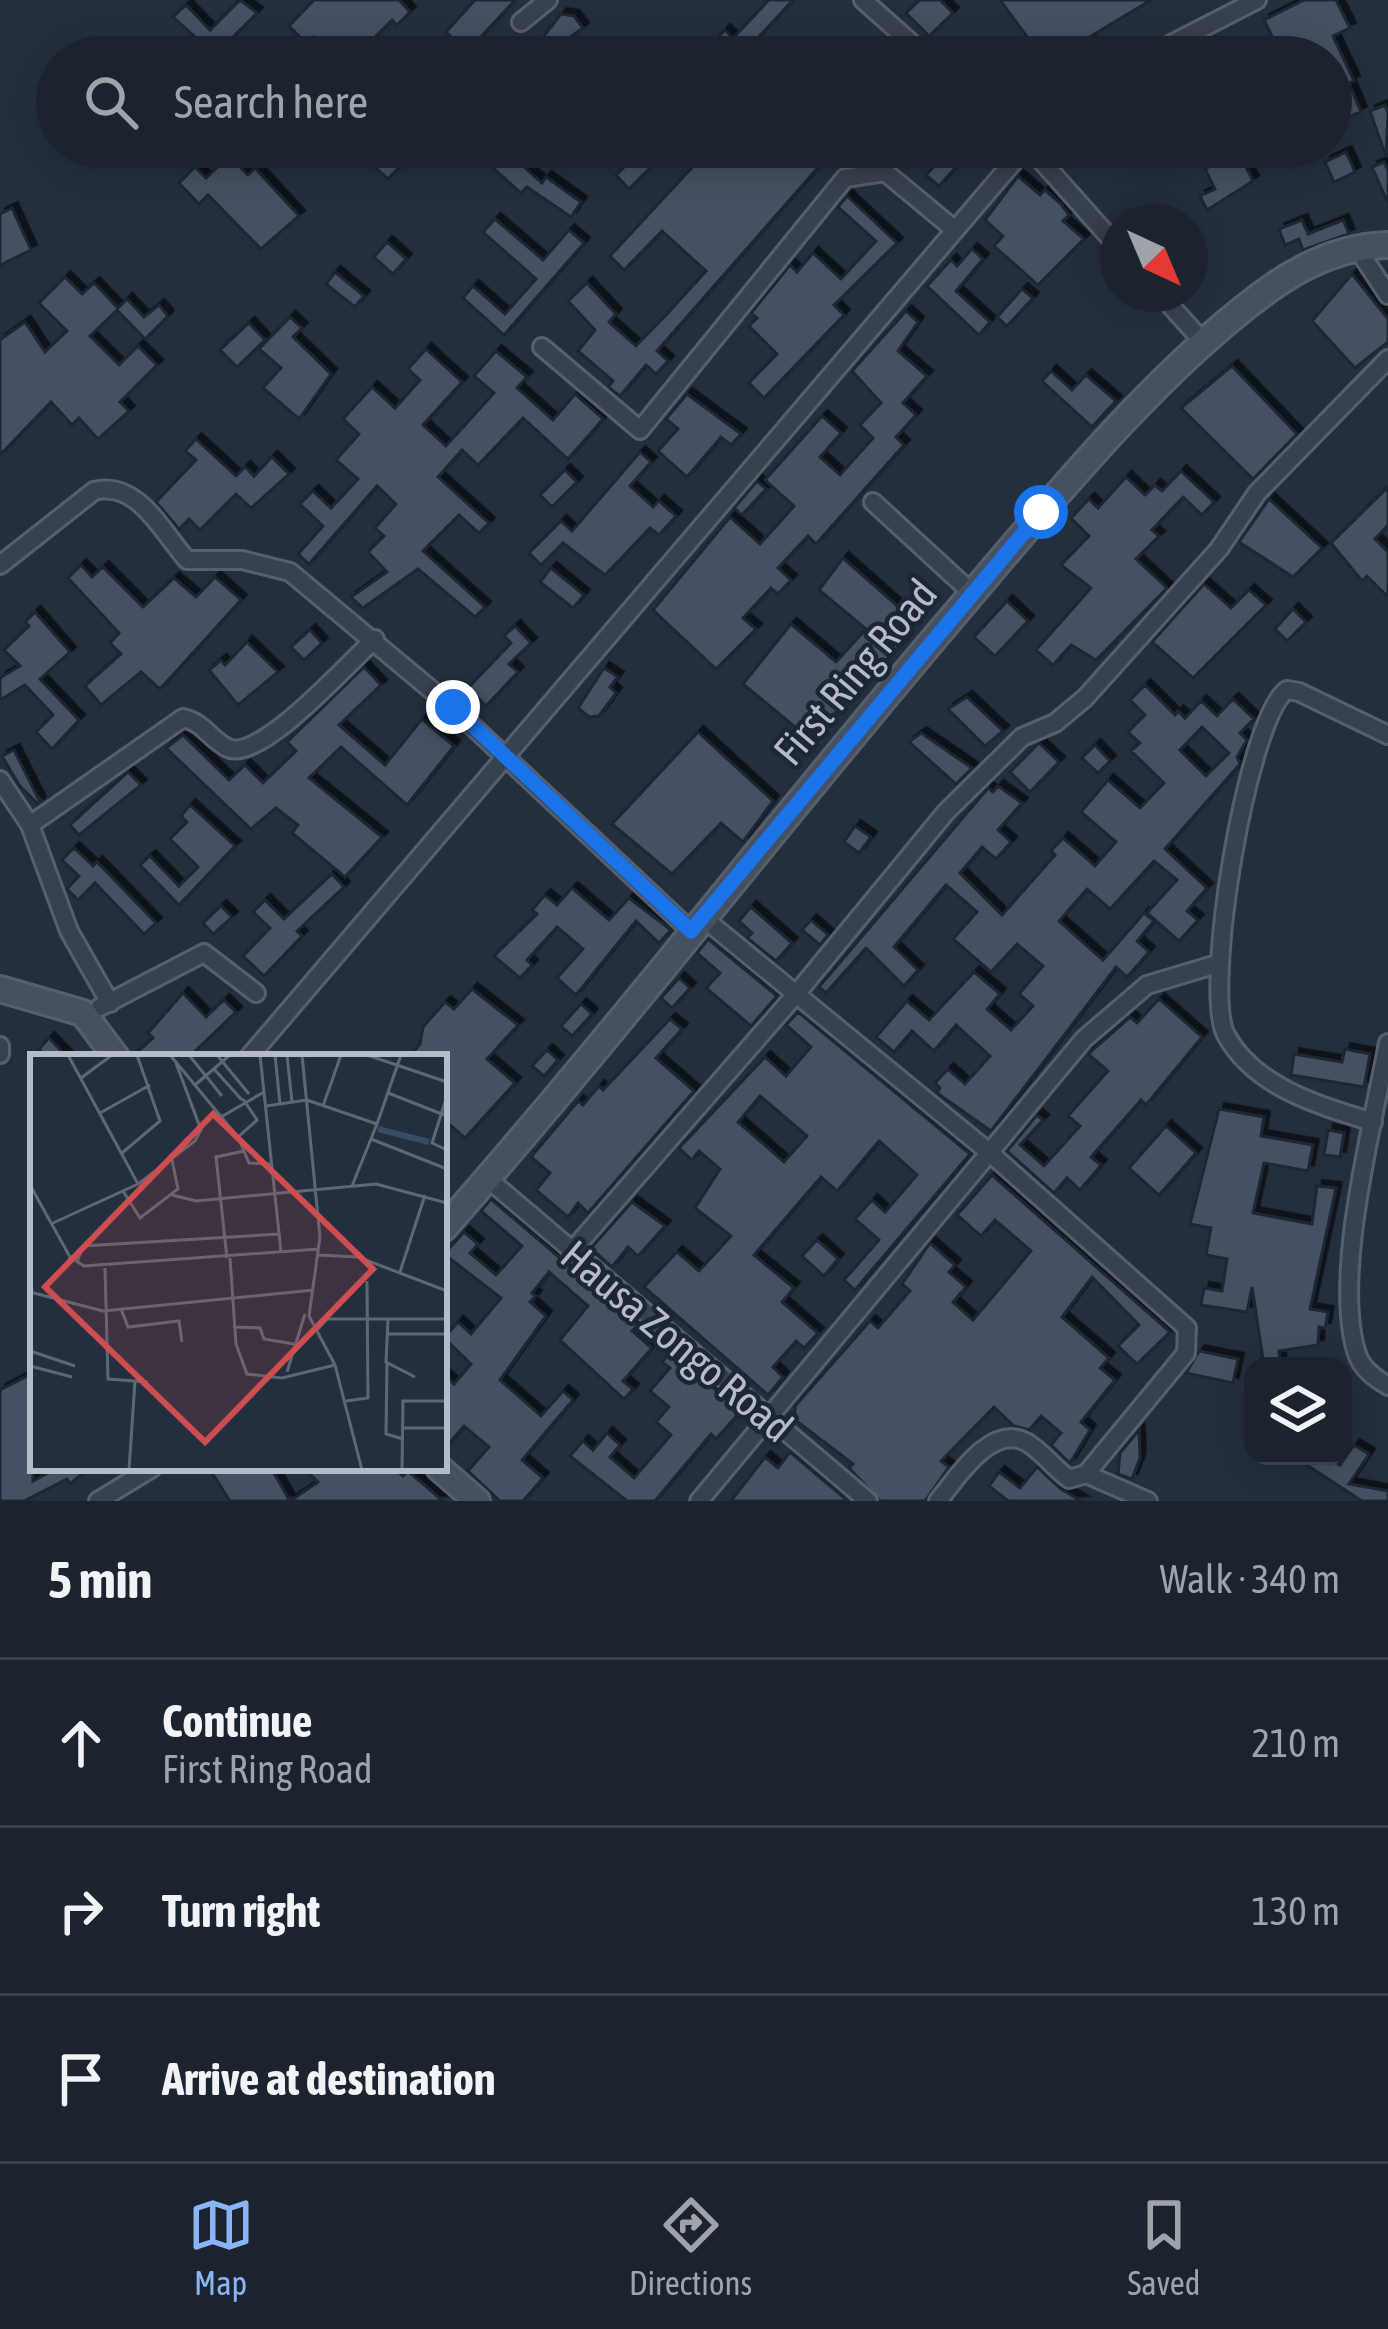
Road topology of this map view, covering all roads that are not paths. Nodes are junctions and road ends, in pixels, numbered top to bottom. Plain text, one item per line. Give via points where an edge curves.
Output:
1 (548, 0) edge
2 (863, 0) edge
3 (1256, 0) edge
4 (521, 22) dead end
5 (904, 36) edge
6 (1187, 36) edge
7 (1009, 168) edge
8 (1046, 168) edge
9 (1100, 227) edge
10 (955, 230) junction
11 (1388, 245) edge
12 (1357, 248) junction
13 (1388, 296) edge
14 (1176, 312) edge
15 (1205, 344) junction
16 (542, 347) dead end
17 (1388, 359) edge
18 (873, 502) dead end
19 (0, 565) edge
20 (972, 593) junction
21 (375, 640) junction
22 (1388, 735) edge
23 (504, 754) junction
24 (0, 780) edge
25 (30, 825) junction
26 (696, 924) junction
27 (1217, 964) junction
28 (0, 989) edge
29 (256, 993) dead end
30 (797, 993) junction
31 (110, 1003) junction
32 (83, 1013) junction
33 (1388, 1043) edge
34 (114, 1054) edge
35 (252, 1054) edge
36 (1373, 1122) junction
37 (990, 1153) junction
38 (488, 1179) junction
39 (447, 1225) edge
40 (571, 1252) junction
41 (1388, 1386) edge
42 (770, 1419) junction
43 (147, 1471) edge
44 (442, 1471) edge
45 (1086, 1474) junction
46 (98, 1501) edge
47 (477, 1501) edge
48 (699, 1501) edge
49 (868, 1501) edge
50 (938, 1501) edge
51 (1148, 1501) edge

1 - 4 street
2 - 5 street
3 - 6 street
7 - 10 street
8 - 9 street
10 - 16 street via 885,172 845,178 640,430
10 - 23 street
11 - 12 street, First Ring Road
12 - 13 street
12 - 15 street, First Ring Road via 1309,264
14 - 15 street
15 - 20 street, First Ring Road
17 - 30 street via 1257,493 1219,549 1084,698 1055,723 1022,736 946,812
18 - 20 street
19 - 21 street via 94,491 112,486 128,491 187,560 242,560 290,572
20 - 26 street, First Ring Road
21 - 23 street
21 - 25 street via 248,751 228,748 201,722 183,718
22 - 27 street via 1299,692 1277,697 1264,720
23 - 26 street
23 - 35 street
24 - 25 street
25 - 31 street via 69,931
26 - 30 street
26 - 38 street, First Ring Road
27 - 36 street via 1220,1018 1236,1048 1300,1100
27 - 37 street via 1147,985 1116,1008
28 - 32 street
29 - 31 street via 204,952
30 - 37 street
30 - 40 street
31 - 32 street
32 - 34 street
33 - 36 street
36 - 41 street via 1350,1307 1357,1357
37 - 42 street
37 - 45 street via 1183,1323 1190,1338
38 - 39 street, First Ring Road
38 - 40 street, Hausa Zongo Road
40 - 42 street, Hausa Zongo Road
42 - 48 street
42 - 49 street, Hausa Zongo Road
43 - 46 street
44 - 47 street
45 - 50 street via 1069,1479 1014,1437 998,1440
45 - 51 street

